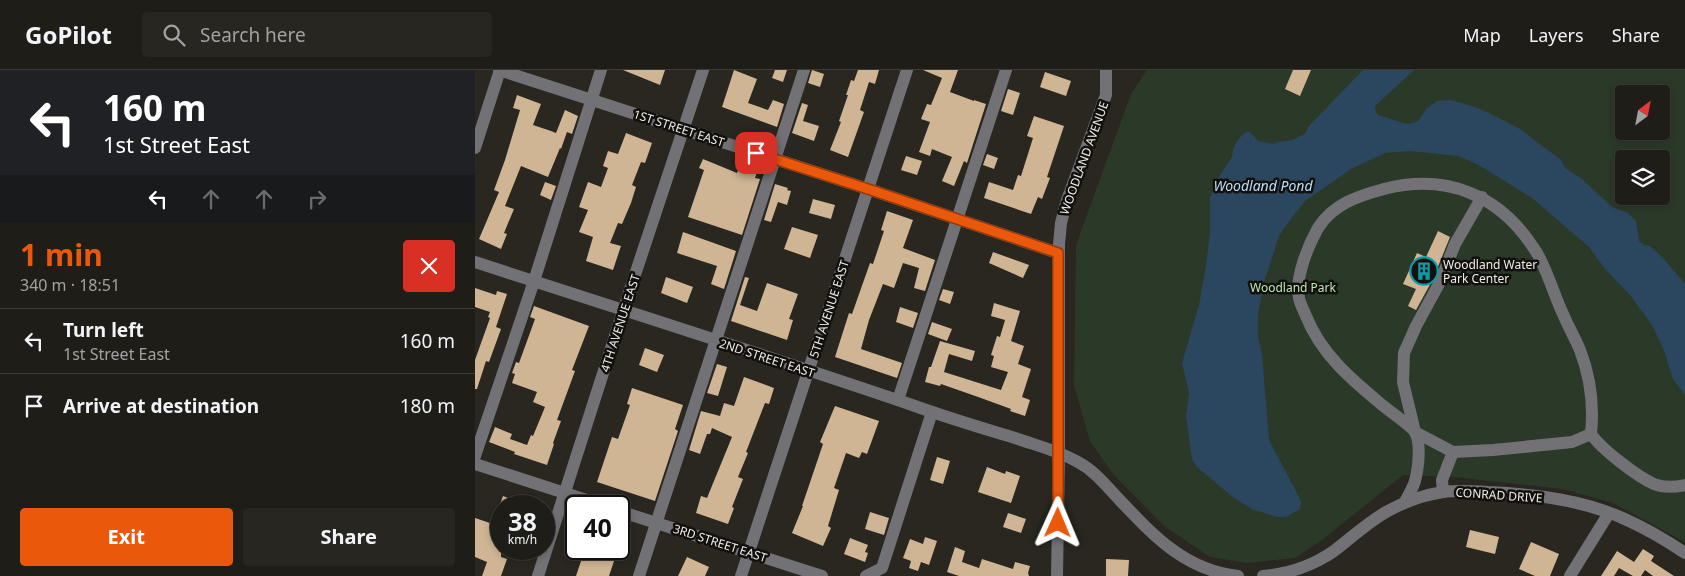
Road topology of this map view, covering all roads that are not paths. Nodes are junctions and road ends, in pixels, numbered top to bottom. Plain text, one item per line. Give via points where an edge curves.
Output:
1 (500, 70) edge
2 (601, 70) edge
3 (703, 70) edge
4 (805, 70) edge
5 (907, 70) edge
6 (1006, 70) edge
7 (1106, 70) edge
8 (592, 100) junction
9 (683, 130) junction
10 (475, 148) edge
11 (775, 159) junction
12 (868, 189) junction
13 (1482, 197) junction
14 (957, 218) junction
15 (1058, 253) junction
16 (475, 262) edge
17 (534, 281) junction
18 (623, 311) junction
19 (715, 340) junction
20 (808, 371) junction
21 (898, 400) junction
22 (931, 412) junction
23 (1415, 432) junction
24 (1591, 434) junction
25 (1059, 452) junction
26 (1453, 452) junction
27 (475, 456) edge
28 (475, 464) edge
29 (1685, 485) edge
30 (1443, 492) junction
31 (565, 493) junction
32 (571, 495) edge
33 (1405, 502) junction
34 (1609, 513) junction
35 (630, 514) edge
36 (656, 522) junction
37 (749, 552) junction
38 (1685, 553) edge
39 (538, 576) edge
40 (639, 576) edge
41 (741, 576) edge
42 (822, 576) edge
43 (866, 576) edge
44 (1057, 576) edge
45 (1238, 576) edge
46 (1263, 576) edge
47 (1570, 576) edge

1 - 8 street, 1ST STREET EAST
1 - 10 street
2 - 8 street
3 - 9 street, 4TH AVENUE EAST
4 - 11 street
5 - 12 street, 5TH AVENUE EAST
6 - 14 street
7 - 15 street, WOODLAND AVENUE via 1106,95 1067,200
8 - 9 street, 1ST STREET EAST
8 - 17 street
9 - 11 street, 1ST STREET EAST
9 - 18 street, 4TH AVENUE EAST
11 - 12 street, 1ST STREET EAST
11 - 19 street
12 - 14 street, 1ST STREET EAST
12 - 20 street, 5TH AVENUE EAST
13 - 23 street via 1455,244 1440,282 1404,353 1403,382
13 - 23 street via 1461,188 1419,184 1353,198 1337,207 1318,228 1300,272 1299,298 1312,332 1332,360
13 - 24 street via 1519,229 1536,251 1588,373
14 - 15 street, 1ST STREET EAST
14 - 21 street
15 - 25 street, WOODLAND AVENUE
16 - 17 street, 2ND STREET EAST
17 - 18 street, 2ND STREET EAST
17 - 27 street
18 - 19 street, 2ND STREET EAST
18 - 31 street, 4TH AVENUE EAST
19 - 20 street, 2ND STREET EAST
19 - 36 street
20 - 21 street, 2ND STREET EAST
20 - 37 street, 5TH AVENUE EAST
21 - 22 street, 2ND STREET EAST
22 - 25 street, 2ND STREET EAST
22 - 43 street via 882,568
23 - 26 street
23 - 33 street via 1419,448 1415,479
24 - 26 street via 1572,442
24 - 29 street via 1597,443 1655,485
25 - 44 street, WOODLAND AVENUE
25 - 45 street via 1097,475 1172,551 1207,570
26 - 30 street via 1442,480
28 - 31 street
30 - 33 street, CONRAD DRIVE
30 - 34 street, CONRAD DRIVE via 1470,491 1547,498
31 - 32 street
31 - 39 street, 4TH AVENUE EAST
33 - 46 street, CONRAD DRIVE via 1315,561 1277,575
34 - 38 street, CONRAD DRIVE via 1657,535
34 - 47 street
35 - 36 street, 3RD STREET EAST
36 - 37 street, 3RD STREET EAST
36 - 40 street
37 - 41 street, 5TH AVENUE EAST
37 - 42 street, 3RD STREET EAST

